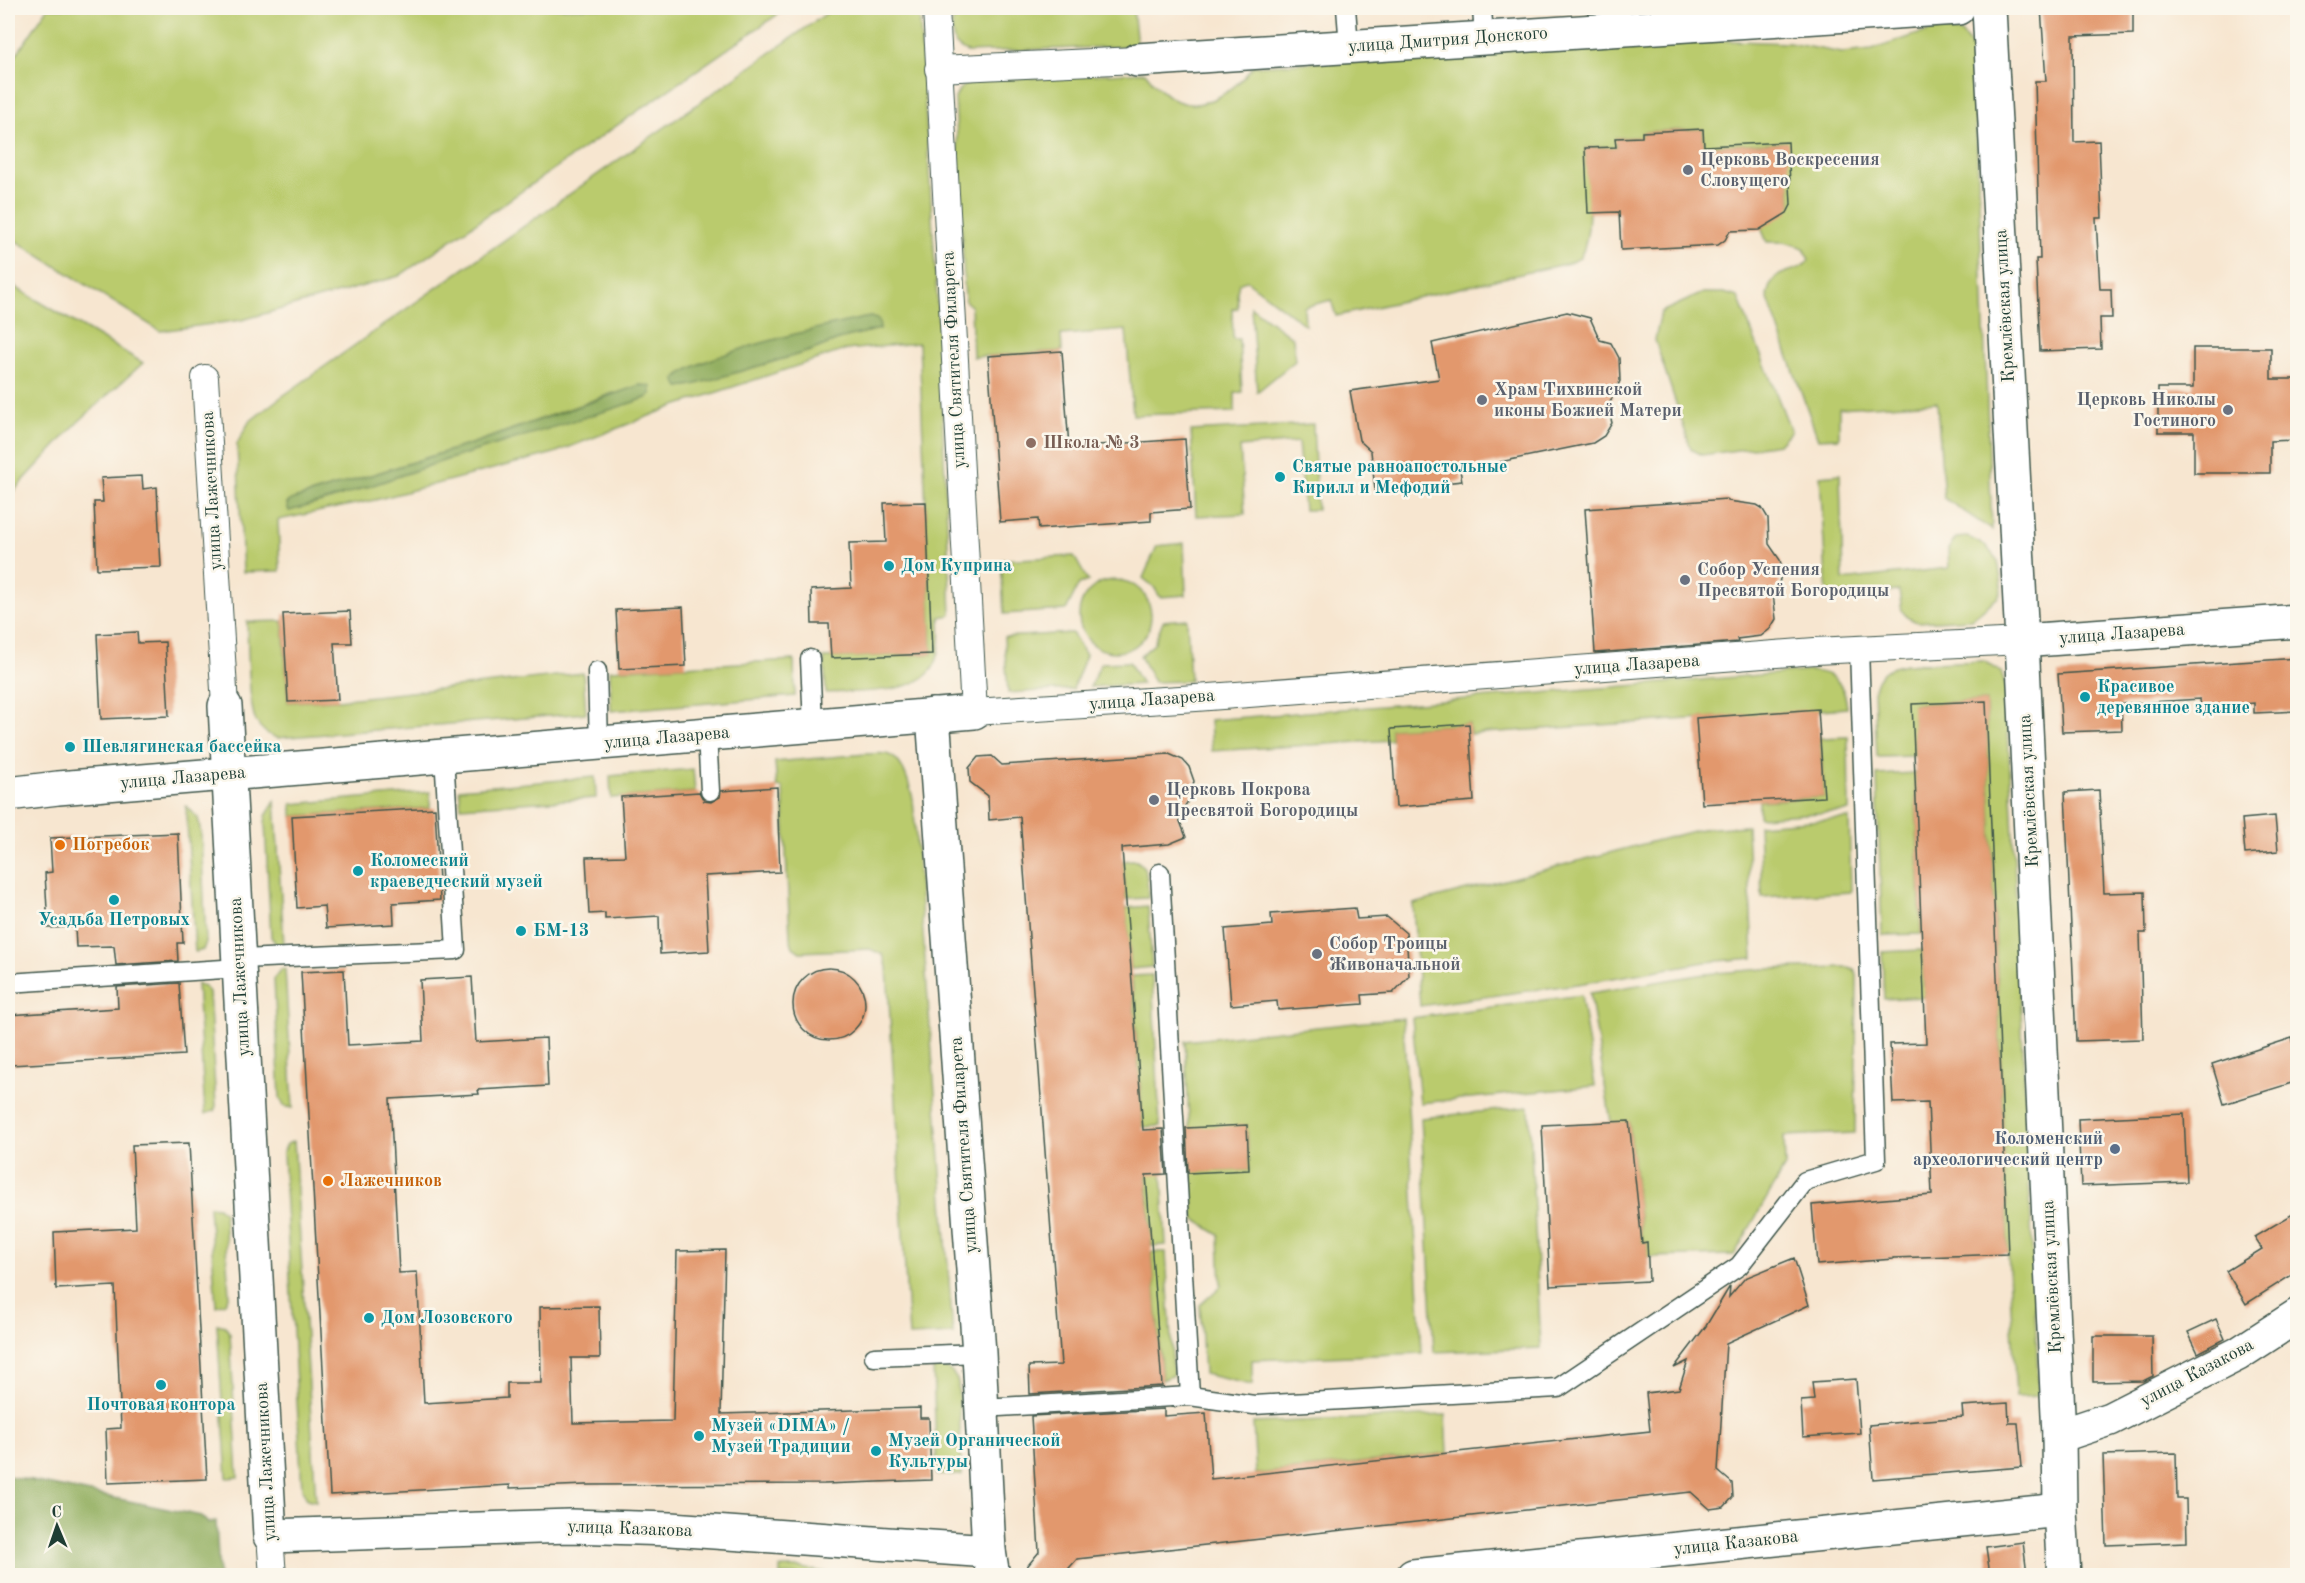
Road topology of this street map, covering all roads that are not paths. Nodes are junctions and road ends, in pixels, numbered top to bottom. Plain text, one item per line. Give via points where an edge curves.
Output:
1 (936, 8) edge
2 (1346, 8) edge
3 (1958, 8) edge
4 (1989, 8) edge
5 (1483, 23) edge
6 (1349, 46) junction
7 (1137, 60) joint
8 (938, 69) junction
9 (205, 378) dead end
10 (2298, 621) edge
11 (2022, 641) junction
12 (1858, 648) junction
13 (810, 660) dead end
14 (597, 671) dead end
15 (225, 706) joint
16 (974, 712) junction
17 (933, 715) junction
18 (813, 725) junction
19 (707, 734) junction
20 (599, 744) junction
21 (444, 756) junction
22 (229, 774) junction
23 (710, 791) dead end
24 (8, 794) edge
25 (1160, 873) dead end
26 (239, 963) junction
27 (8, 983) edge
28 (2298, 1315) edge
29 (979, 1353) junction
30 (874, 1357) dead end
31 (1190, 1396) junction
32 (982, 1408) junction
33 (2059, 1436) junction
34 (2060, 1510) junction
35 (270, 1536) junction
36 (991, 1563) edge
37 (273, 1575) edge
38 (1413, 1575) edge
39 (2064, 1575) edge

1 - 8 street, улица Святителя Филарета
2 - 6 lane
3 - 5 street, улица Дмитрия Донского
4 - 11 street, Кремлёвская улица
5 - 6 street, улица Дмитрия Донского
6 - 7 street, улица Дмитрия Донского
7 - 8 street, улица Дмитрия Донского
8 - 16 street, улица Святителя Филарета
9 - 15 street, улица Лажечникова
10 - 11 street, улица Лазарева
11 - 12 street, улица Лазарева
11 - 33 street, Кремлёвская улица
12 - 16 street, улица Лазарева
12 - 31 lane via 1876,1160 1805,1181 1739,1266 1558,1388 1254,1405
13 - 18 lane
14 - 20 lane
15 - 22 street, улица Лажечникова
16 - 17 street, улица Лазарева
17 - 18 street, улица Лазарева
17 - 29 street, улица Святителя Филарета
18 - 19 street, улица Лазарева
19 - 20 street, улица Лазарева
19 - 23 lane
20 - 21 street, улица Лазарева
21 - 22 street, улица Лазарева
21 - 26 lane via 456,950
22 - 24 street, улица Лазарева
22 - 26 street, улица Лажечникова
25 - 31 lane
26 - 27 lane
26 - 35 street, улица Лажечникова
28 - 33 street, улица Казакова via 2238,1354 2110,1419
29 - 30 lane
29 - 32 street, улица Святителя Филарета
31 - 32 lane
32 - 36 street, улица Святителя Филарета
33 - 34 street, Кремлёвская улица
34 - 38 street, улица Казакова
34 - 39 street, Кремлёвская улица
35 - 36 street, улица Казакова via 570,1526 671,1529
35 - 37 street, улица Лажечникова

